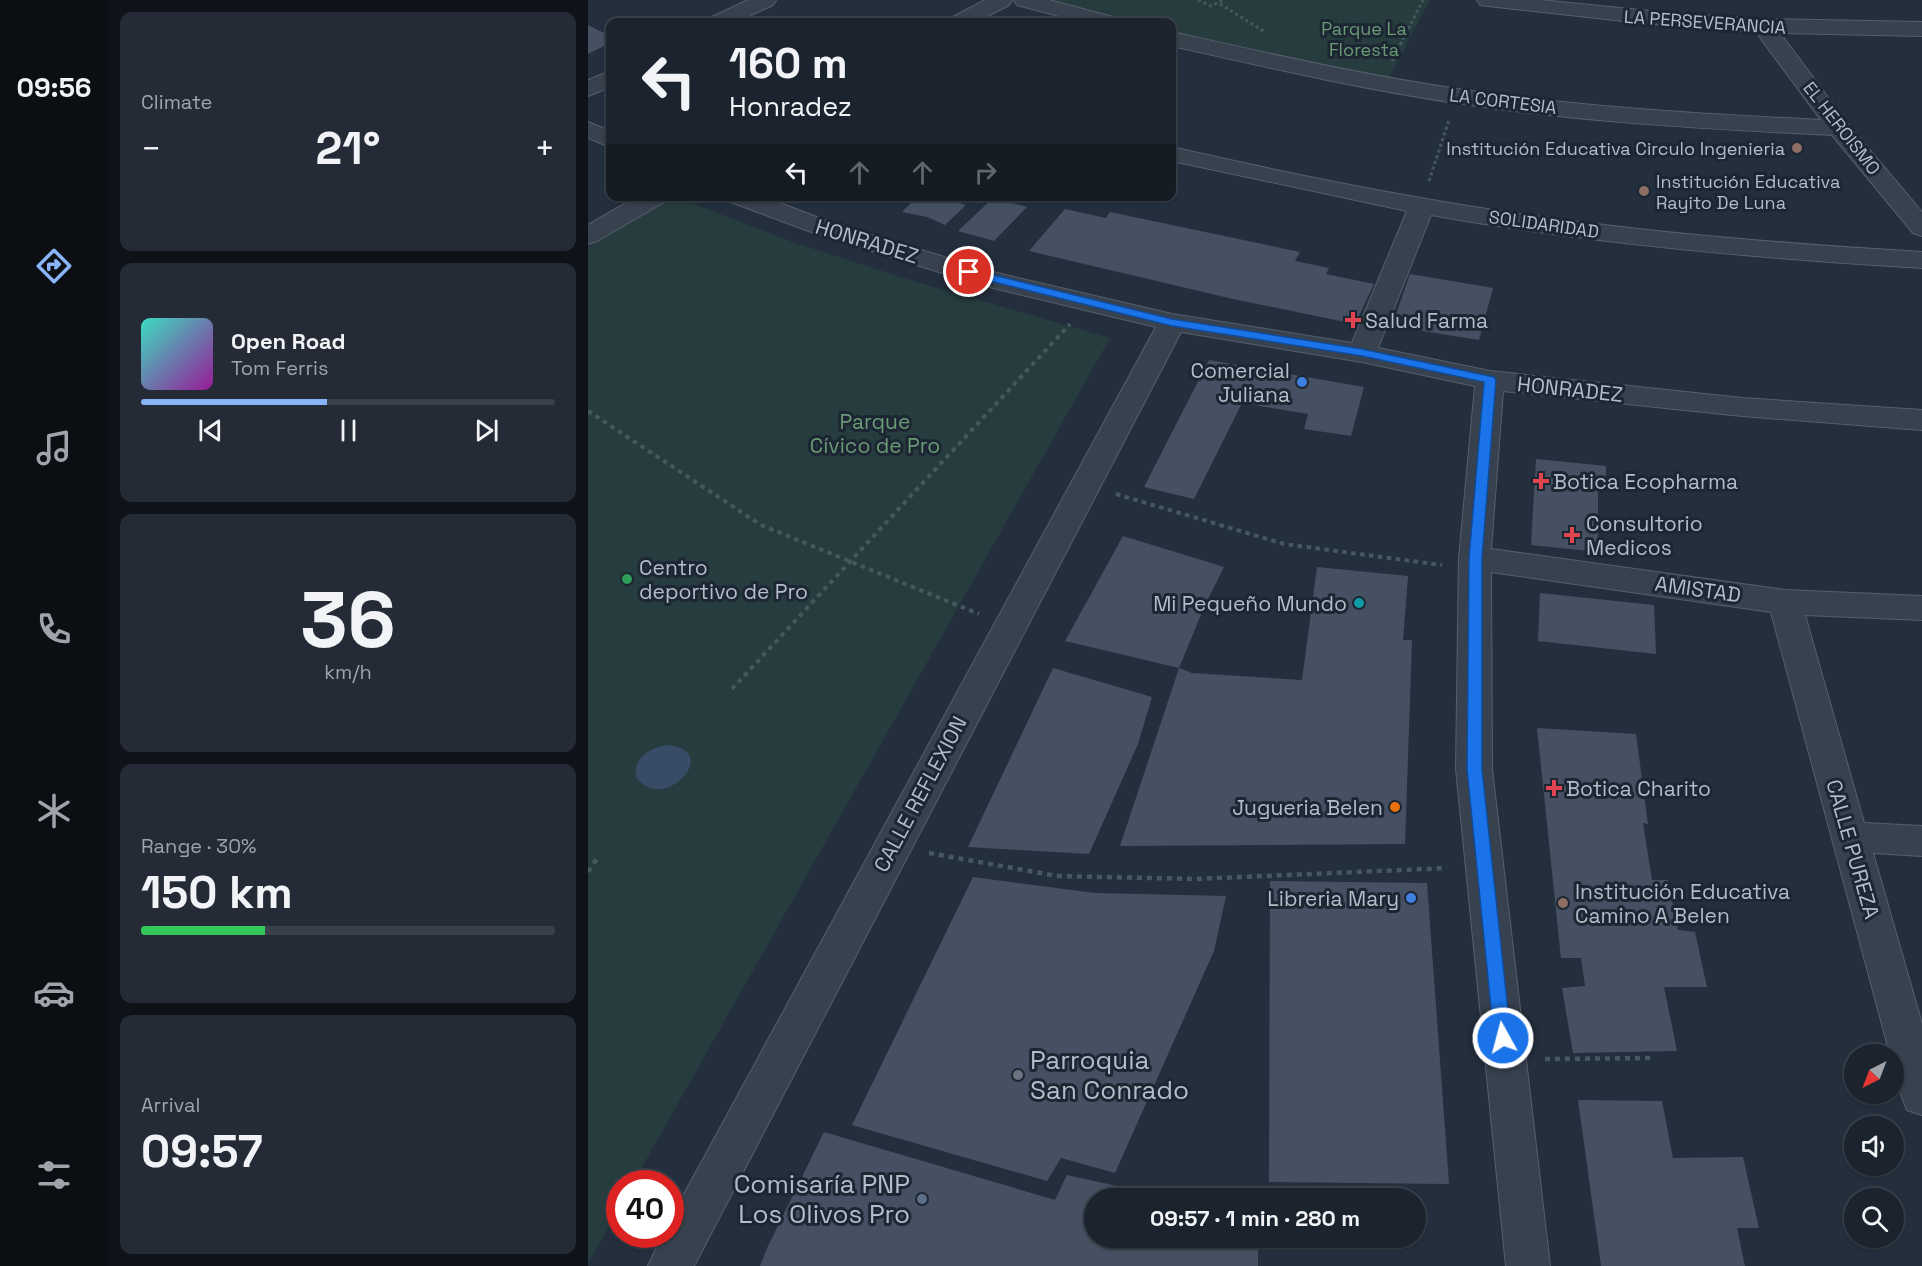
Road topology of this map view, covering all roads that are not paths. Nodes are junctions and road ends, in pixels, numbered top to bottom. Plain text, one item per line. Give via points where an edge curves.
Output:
1 (765, 0) edge
2 (1000, 0) edge
3 (1025, 0) edge
4 (1488, 0) edge
5 (728, 18) edge
6 (968, 18) edge
7 (1090, 18) edge
8 (1764, 27) junction
9 (1922, 28) edge
10 (1176, 40) edge
11 (606, 80) edge
12 (588, 89) edge
13 (1839, 128) junction
14 (588, 129) edge
15 (606, 138) edge
16 (1176, 155) edge
17 (648, 201) edge
18 (750, 201) edge
19 (1422, 205) junction
20 (1922, 228) edge
21 (588, 236) edge
22 (1922, 260) edge
23 (1172, 322) junction
24 (1362, 353) junction
25 (1490, 380) junction
26 (1922, 420) edge
27 (1475, 563) junction
28 (1785, 602) junction
29 (1922, 608) edge
30 (1850, 837) junction
31 (1922, 841) edge
32 (1922, 1096) edge
33 (670, 1266) edge
34 (1528, 1266) edge

1 - 5 street
2 - 6 street
3 - 7 street
4 - 8 street, LA PERSEVERANCIA via 1610,15
8 - 9 street, LA PERSEVERANCIA
8 - 13 street, EL HEROISMO
10 - 13 street, LA CORTESIA via 1456,96 1717,122
11 - 12 street
13 - 20 street, EL HEROISMO
14 - 15 street
16 - 19 street, SOLIDARIDAD via 1266,177
17 - 21 street
18 - 23 street, HONRADEZ via 823,228 990,279
19 - 22 street, SOLIDARIDAD via 1618,235
19 - 24 street
23 - 24 street, HONRADEZ
23 - 33 street, CALLE REFLEXION
24 - 25 street, HONRADEZ
25 - 26 street, HONRADEZ via 1742,407
25 - 27 street
27 - 28 street, AMISTAD
27 - 34 street via 1474,769
28 - 29 street, AMISTAD
28 - 30 street, CALLE PUREZA
30 - 31 street
30 - 32 street, CALLE PUREZA

